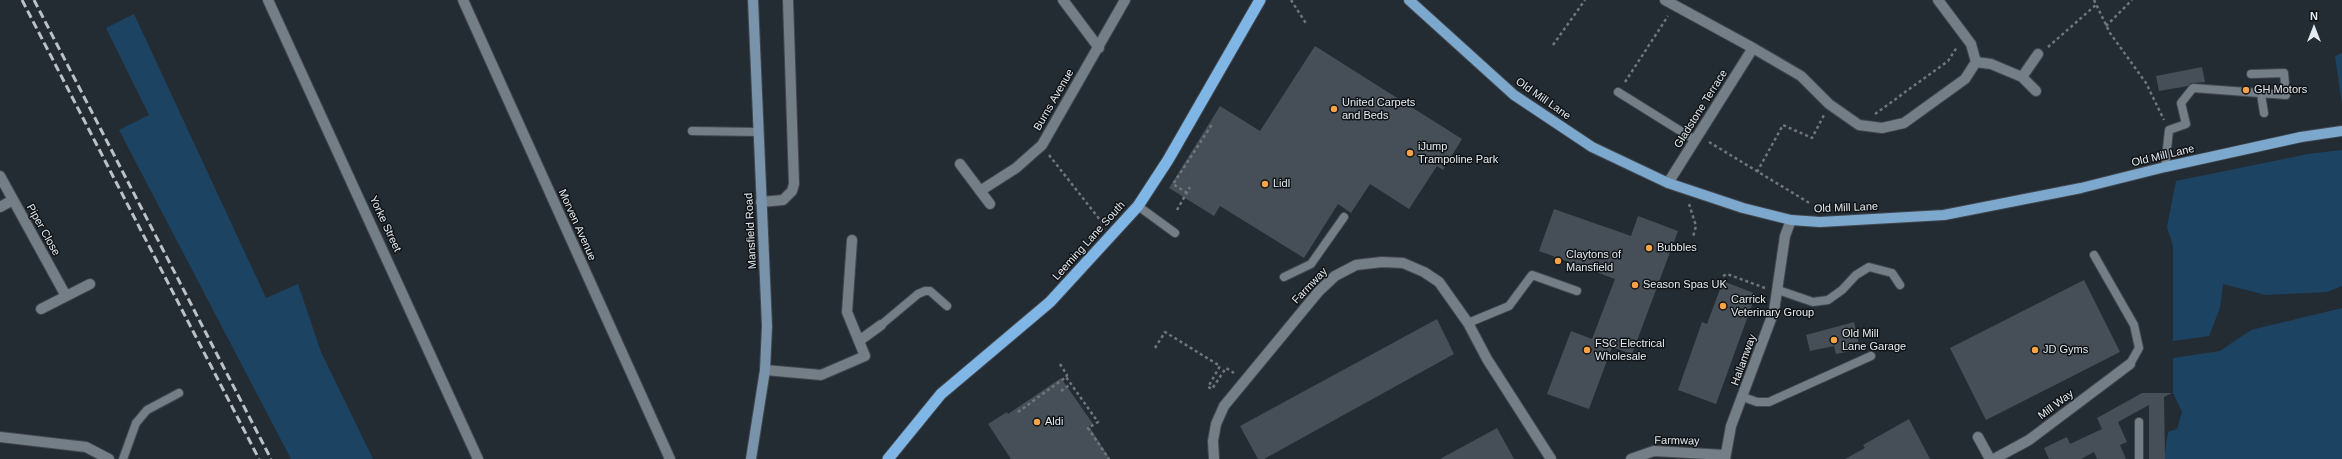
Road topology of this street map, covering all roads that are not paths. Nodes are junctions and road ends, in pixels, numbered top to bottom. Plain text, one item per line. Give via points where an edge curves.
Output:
1 (268, 0) edge
2 (463, 0) edge
3 (753, 0) edge
4 (788, 0) edge
5 (1063, 0) edge
6 (1125, 0) edge
7 (1260, 0) edge
8 (1409, 0) edge
9 (1665, 0) edge
10 (1938, 0) edge
11 (1099, 48) junction
12 (1753, 48) junction
13 (2038, 54) road end
14 (1976, 62) junction
15 (2251, 74) dead end
16 (2022, 77) junction
17 (2036, 91) dead end
18 (1618, 92) road end
19 (2261, 94) junction
20 (2264, 113) dead end
21 (692, 131) dead end
22 (2342, 131) edge
23 (758, 132) junction
24 (1696, 138) junction
25 (960, 164) dead end
26 (2165, 167) junction
27 (0, 176) edge
28 (1668, 183) junction
29 (980, 191) junction
30 (13, 200) junction
31 (761, 202) junction
32 (990, 204) dead end
33 (1138, 206) junction
34 (0, 207) edge
35 (1344, 217) dead end
36 (1791, 220) junction
37 (1175, 233) dead end
38 (852, 240) dead end
39 (2094, 255) dead end
40 (1284, 277) dead end
41 (90, 284) dead end
42 (1900, 285) dead end
43 (1778, 290) junction
44 (1577, 291) dead end
45 (66, 296) junction
46 (947, 306) dead end
47 (41, 309) dead end
48 (1468, 323) junction
49 (881, 325) joint
50 (859, 341) junction
51 (1871, 356) dead end
52 (2130, 364) joint
53 (765, 370) junction
54 (179, 393) dead end
55 (1743, 397) junction
56 (2139, 422) dead end
57 (0, 437) edge
58 (1978, 437) dead end
59 (1725, 457) edge
60 (109, 459) edge
61 (123, 459) edge
62 (478, 459) edge
63 (670, 459) edge
64 (752, 459) edge
65 (888, 459) edge
66 (1214, 459) edge
67 (1551, 459) edge
68 (1631, 459) edge
69 (1990, 459) edge
70 (1994, 459) edge
71 (2139, 459) edge

1 - 62 street, Yorke Street
2 - 63 street, Morven Avenue
3 - 23 main road, Mansfield Road
4 - 31 street via 794,184 792,191 783,200
5 - 11 street
6 - 11 street, Burns Avenue
7 - 33 highway, Leeming Lane South via 1168,160
8 - 28 main road, Old Mill Lane via 1514,95 1592,147
9 - 12 street
10 - 14 street via 1972,44
11 - 29 street, Burns Avenue via 1042,145 1016,168
12 - 14 street via 1801,76 1829,104 1859,125 1882,128 1904,123 1965,79
12 - 24 street, Gladstone Terrace
13 - 16 street
14 - 16 street via 1991,64
15 - 19 lane via 2284,73 2286,95
16 - 17 street
18 - 24 lane
19 - 20 lane
19 - 26 lane via 2193,88 2181,103 2186,124 2169,130
21 - 23 lane
22 - 26 main road, Old Mill Lane via 2301,137
23 - 31 main road, Mansfield Road
24 - 28 street, Gladstone Terrace
25 - 29 street
26 - 36 main road, Old Mill Lane via 2081,188 1944,214 1820,222
27 - 30 street, Piper Close
28 - 36 main road, Old Mill Lane via 1743,208
29 - 32 street
30 - 34 street
30 - 45 street, Piper Close
31 - 53 main road, Mansfield Road via 767,326
33 - 37 lane
33 - 65 highway, Leeming Lane South via 1050,302 941,394
35 - 40 lane via 1311,264
36 - 43 street, Hallamway via 1785,236
38 - 50 street via 847,312
39 - 52 lane via 2134,325 2139,348
41 - 45 street
42 - 43 lane via 1892,273 1869,267 1828,300 1813,302
43 - 55 street, Hallamway via 1774,311
44 - 48 lane via 1532,275 1509,306
45 - 47 street
46 - 49 lane via 930,291 925,291
48 - 66 street, Farmway via 1439,282 1403,263 1356,265 1335,276 1319,291 1224,406 1216,424 1213,441
48 - 67 street, Farmway via 1487,359
49 - 50 street
50 - 53 street via 865,356 821,375
51 - 55 lane via 1769,402 1757,402
52 - 70 street, Mill Way via 2029,440
53 - 64 main road, Mansfield Road
54 - 61 lane via 147,410 136,423
55 - 59 street, Hallamway via 1731,426
56 - 71 lane
57 - 60 street via 86,446
58 - 69 street
59 - 68 street, Farmway via 1654,451

